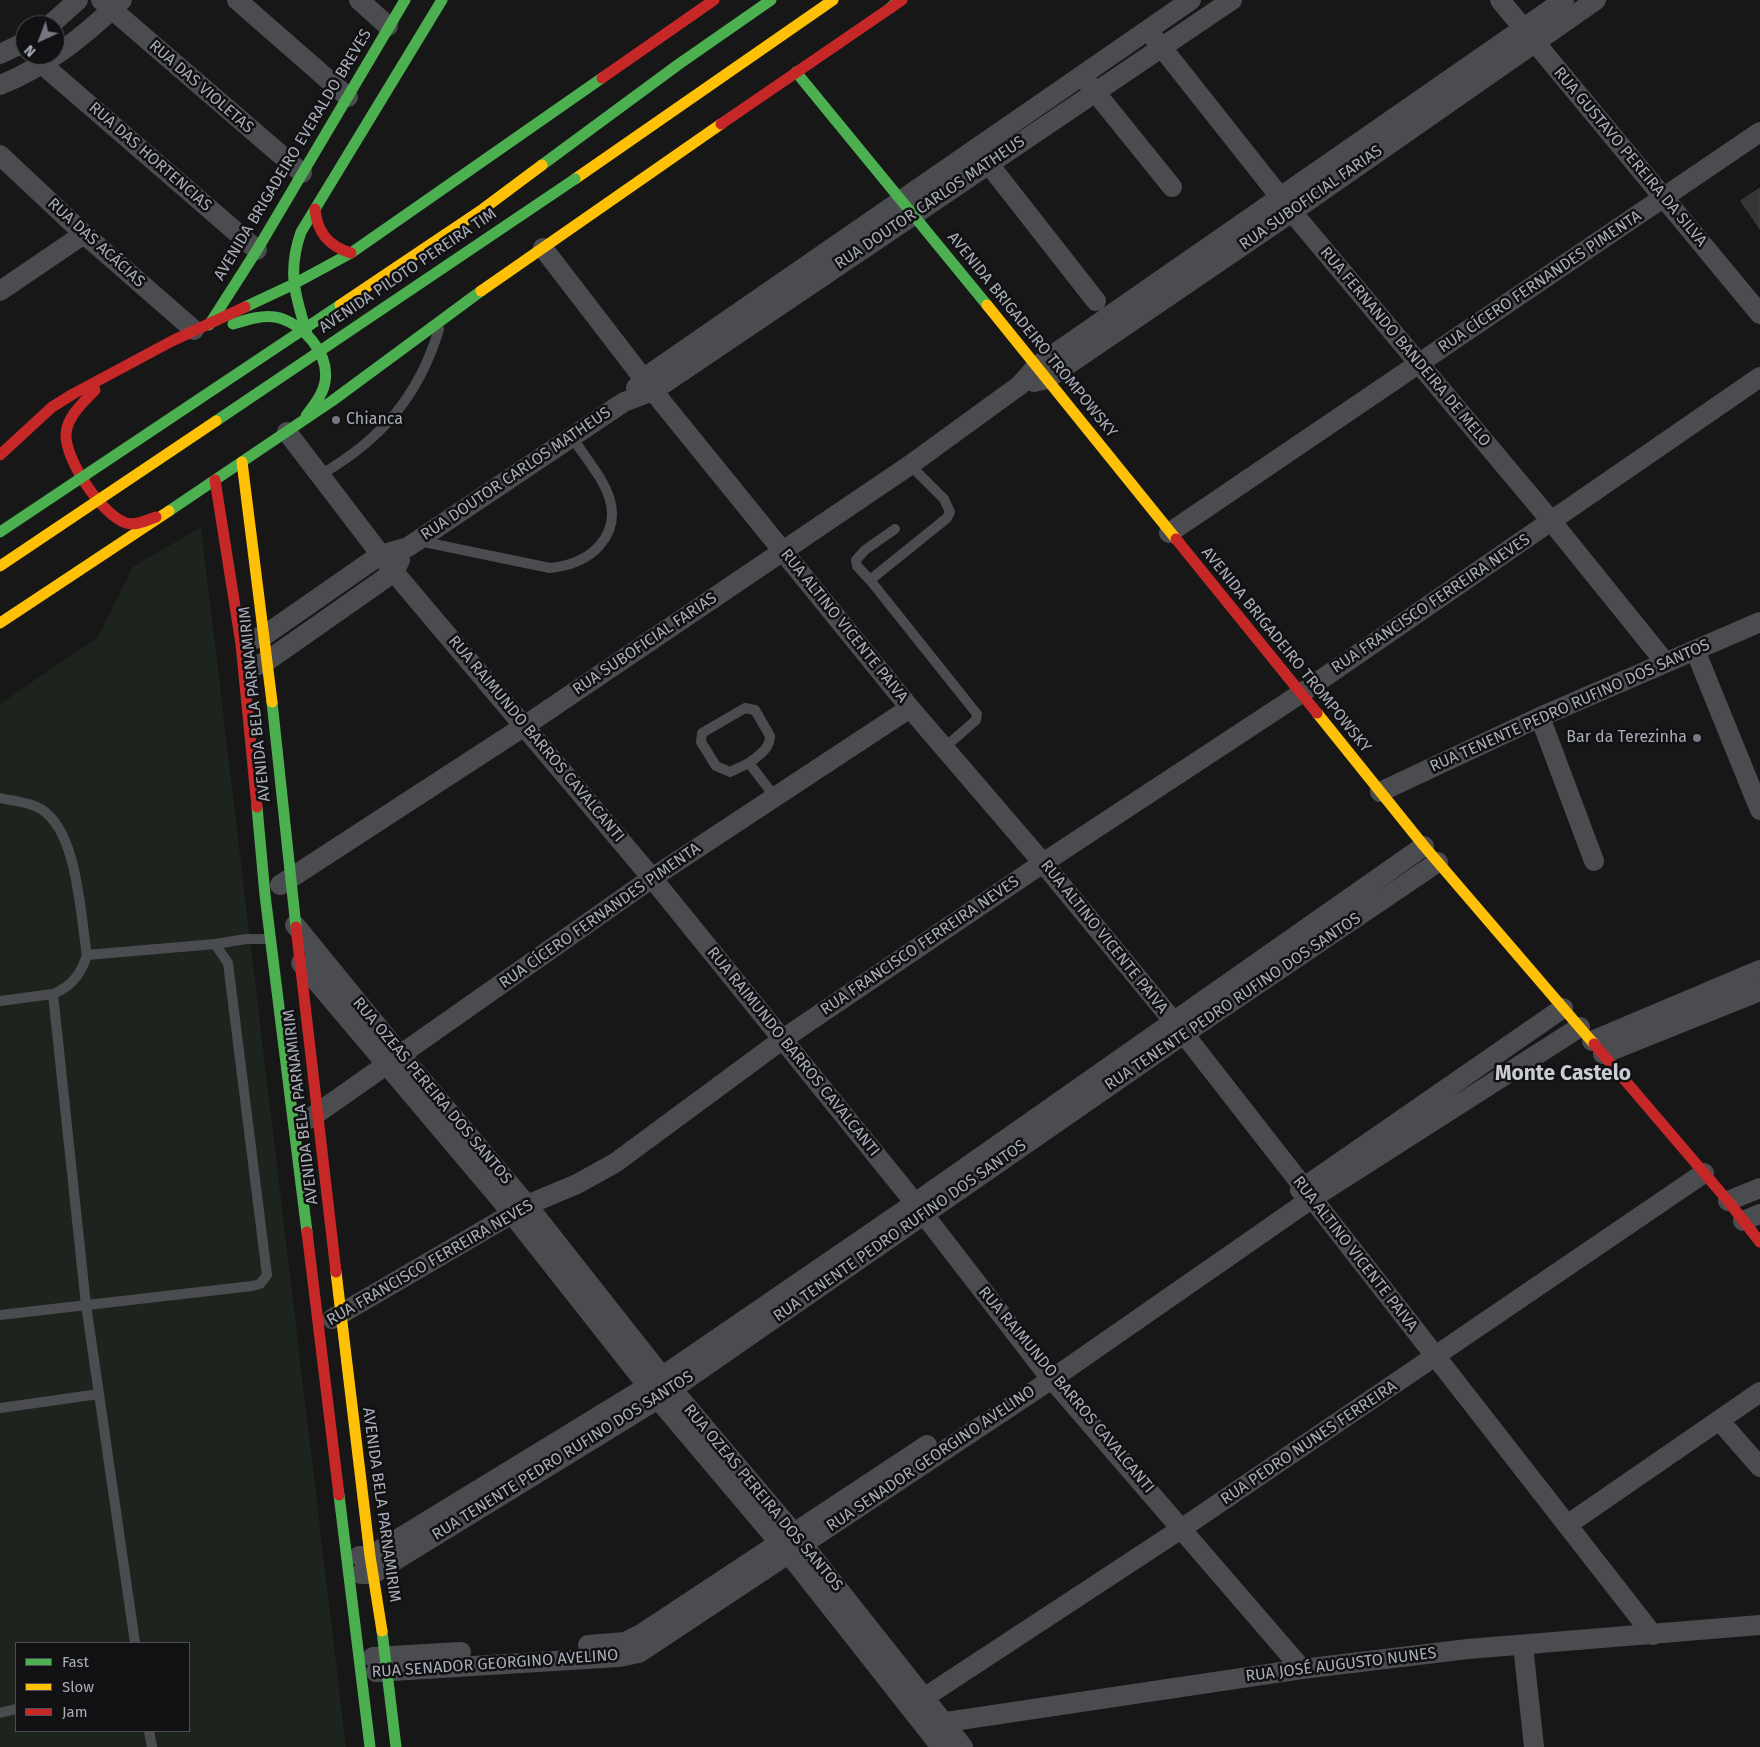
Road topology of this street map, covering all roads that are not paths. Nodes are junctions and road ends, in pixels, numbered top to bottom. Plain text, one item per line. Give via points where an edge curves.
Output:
1 (78, 0) edge
2 (237, 0) edge
3 (359, 0) edge
4 (405, 0) edge
5 (442, 0) edge
6 (714, 0) edge
7 (771, 0) edge
8 (832, 0) edge
9 (900, 0) edge
10 (1191, 0) edge
11 (1232, 0) edge
12 (1500, 0) edge
13 (1564, 0) edge
14 (1596, 0) edge
15 (112, 3) edge
16 (61, 15) edge
17 (388, 26) junction
18 (1148, 30) junction
19 (1529, 36) junction
20 (15, 47) edge
21 (1162, 48) junction
22 (65, 51) edge
23 (0, 54) edge
24 (43, 65) joint
25 (796, 72) junction
26 (1082, 75) junction
27 (0, 85) edge
28 (1095, 92) junction
29 (348, 97) junction
30 (1760, 132) edge
31 (975, 148) junction
32 (0, 155) edge
33 (988, 164) junction
34 (302, 173) junction
35 (1172, 187) dead end
36 (1664, 199) junction
37 (1286, 205) junction
38 (907, 206) junction
39 (315, 209) junction
40 (84, 234) junction
41 (543, 248) junction
42 (257, 250) junction
43 (351, 253) junction
44 (292, 285) junction
45 (0, 291) edge
46 (1096, 301) dead end
47 (1760, 314) edge
48 (442, 318) junction
49 (201, 328) junction
50 (307, 334) junction
51 (1419, 364) junction
52 (1042, 372) junction
53 (112, 373) junction
54 (1760, 377) edge
55 (648, 384) junction
56 (295, 427) junction
57 (572, 437) junction
58 (0, 455) edge
59 (242, 462) junction
60 (910, 466) junction
61 (320, 475) junction
62 (215, 480) junction
63 (164, 514) junction
64 (1552, 522) junction
65 (895, 529) dead end
66 (0, 532) edge
67 (1169, 532) junction
68 (412, 544) junction
69 (784, 551) junction
70 (380, 555) junction
71 (0, 566) edge
72 (394, 572) junction
73 (870, 580) junction
74 (1760, 622) edge
75 (0, 623) edge
76 (265, 634) junction
77 (241, 644) junction
78 (1695, 650) junction
79 (267, 661) junction
80 (1664, 662) junction
81 (244, 670) junction
82 (1300, 694) junction
83 (910, 708) junction
84 (1540, 717) junction
85 (526, 725) junction
86 (944, 748) junction
87 (749, 763) junction
88 (1380, 792) junction
89 (775, 797) junction
90 (0, 798) edge
91 (1760, 810) edge
92 (1424, 846) junction
93 (1594, 861) dead end
94 (1438, 862) junction
95 (1043, 863) junction
96 (652, 878) junction
97 (290, 879) junction
98 (265, 895) junction
99 (296, 925) junction
100 (271, 939) junction
101 (215, 944) junction
102 (87, 955) junction
103 (301, 963) junction
104 (1760, 970) edge
105 (1760, 991) edge
106 (53, 994) junction
107 (0, 1001) edge
108 (1563, 1008) junction
109 (1179, 1029) junction
110 (783, 1039) junction
111 (1592, 1041) junction
112 (393, 1060) junction
113 (318, 1112) junction
114 (295, 1129) junction
115 (1704, 1173) junction
116 (1760, 1188) edge
117 (1307, 1194) junction
118 (1728, 1201) junction
119 (919, 1208) junction
120 (519, 1209) junction
121 (1752, 1218) edge
122 (1760, 1242) edge
123 (86, 1305) junction
124 (340, 1314) junction
125 (0, 1315) edge
126 (318, 1328) junction
127 (1436, 1356) junction
128 (1048, 1374) junction
129 (660, 1388) junction
130 (1760, 1392) edge
131 (99, 1394) junction
132 (0, 1408) edge
133 (1719, 1420) junction
134 (1760, 1467) edge
135 (1567, 1525) junction
136 (1182, 1529) junction
137 (790, 1543) junction
138 (348, 1565) junction
139 (372, 1565) junction
140 (1760, 1626) edge
141 (1653, 1635) junction
142 (135, 1642) edge
143 (1523, 1645) junction
144 (386, 1663) junction
145 (361, 1666) junction
146 (1302, 1669) junction
147 (918, 1703) junction
148 (15, 1709) edge
149 (0, 1712) edge
150 (934, 1724) junction
151 (149, 1732) edge
152 (152, 1747) edge
153 (370, 1747) edge
154 (396, 1747) edge
155 (941, 1747) edge
156 (963, 1747) edge
157 (1534, 1747) edge

1 - 16 street
2 - 29 street
3 - 17 street
4 - 17 main road, AVENIDA BRIGADEIRO EVERALDO BREVES
5 - 39 main road
6 - 43 main road
7 - 66 main road, AVENIDA PILOTO PEREIRA TIM, bridge via 483,209
8 - 71 main road, AVENIDA PILOTO PEREIRA TIM, bridge via 575,179
9 - 25 main road
10 - 18 street, RUA DOUTOR CARLOS MATHEUS
11 - 21 street, RUA DOUTOR CARLOS MATHEUS
12 - 19 street, RUA GUSTAVO PEREIRA DA SILVA
13 - 19 street, RUA SUBOFICIAL FARIAS
14 - 19 street, RUA SUBOFICIAL FARIAS
15 - 22 street
15 - 34 street, RUA DAS VIOLETAS
17 - 29 main road, AVENIDA BRIGADEIRO EVERALDO BREVES
18 - 21 street, RUA FERNANDO BANDEIRA DE MELO
18 - 26 street, RUA DOUTOR CARLOS MATHEUS
19 - 36 street, RUA GUSTAVO PEREIRA DA SILVA
19 - 37 street, RUA SUBOFICIAL FARIAS
20 - 23 street
21 - 28 street, RUA DOUTOR CARLOS MATHEUS
21 - 37 street, RUA FERNANDO BANDEIRA DE MELO
24 - 27 street
24 - 42 street, RUA DAS HORTENCIAS
25 - 38 main road, AVENIDA BRIGADEIRO TROMPOWSKY
25 - 41 main road
26 - 28 street
26 - 31 street, RUA DOUTOR CARLOS MATHEUS
28 - 33 street, RUA DOUTOR CARLOS MATHEUS
28 - 35 street
29 - 34 main road, AVENIDA BRIGADEIRO EVERALDO BREVES
30 - 36 street, RUA CÍCERO FERNANDES PIMENTA
31 - 33 street
31 - 38 street, RUA DOUTOR CARLOS MATHEUS
32 - 40 street, RUA DAS ACÁCIAS
33 - 38 street, RUA DOUTOR CARLOS MATHEUS
33 - 46 street
34 - 42 main road, AVENIDA BRIGADEIRO EVERALDO BREVES
36 - 47 street, RUA GUSTAVO PEREIRA DA SILVA
36 - 51 street, RUA CÍCERO FERNANDES PIMENTA
37 - 51 street, RUA FERNANDO BANDEIRA DE MELO
37 - 52 street, RUA SUBOFICIAL FARIAS
38 - 52 main road, AVENIDA BRIGADEIRO TROMPOWSKY
38 - 55 street, RUA DOUTOR CARLOS MATHEUS
39 - 43 main road via 317,227 327,242
39 - 44 main road via 293,254
40 - 45 street
40 - 49 street, RUA DAS ACÁCIAS
41 - 48 main road
41 - 55 street, RUA ALTINO VICENTE PAIVA
42 - 49 main road, AVENIDA BRIGADEIRO EVERALDO BREVES
43 - 44 main road
44 - 49 main road
44 - 50 main road
48 - 56 main road
48 - 61 lane via 426,364 408,398 369,442
49 - 50 main road via 275,317
49 - 53 main road
50 - 56 main road via 323,360 326,376 321,394
51 - 64 street, RUA FERNANDO BANDEIRA DE MELO
51 - 67 street, RUA CÍCERO FERNANDES PIMENTA
52 - 60 street, RUA SUBOFICIAL FARIAS
52 - 67 main road, AVENIDA BRIGADEIRO TROMPOWSKY
53 - 58 main road via 52,408
53 - 63 main road via 72,417 66,434 68,451 86,482 118,520 134,524
54 - 64 street, RUA FRANCISCO FERREIRA NEVES
55 - 57 street, RUA DOUTOR CARLOS MATHEUS
55 - 69 street, RUA ALTINO VICENTE PAIVA
56 - 59 main road
56 - 61 street, RUA RAIMUNDO BARROS CAVALCANTI
57 - 68 street, RUA DOUTOR CARLOS MATHEUS
57 - 68 lane via 610,496 614,510 606,538 583,559 567,566 550,568
59 - 62 main road
59 - 76 main road, AVENIDA BELA PARNAMIRIM
60 - 69 street, RUA SUBOFICIAL FARIAS
60 - 73 lane via 944,499 950,512 947,518
61 - 70 street, RUA RAIMUNDO BARROS CAVALCANTI
62 - 63 main road
62 - 77 main road, AVENIDA BELA PARNAMIRIM
63 - 75 main road
64 - 80 street, RUA FERNANDO BANDEIRA DE MELO
64 - 82 street, RUA FRANCISCO FERREIRA NEVES
65 - 73 lane via 856,560
67 - 82 main road, AVENIDA BRIGADEIRO TROMPOWSKY
68 - 70 street, RUA DOUTOR CARLOS MATHEUS
68 - 72 street, RUA DOUTOR CARLOS MATHEUS
69 - 83 street, RUA ALTINO VICENTE PAIVA
69 - 85 street, RUA SUBOFICIAL FARIAS
70 - 72 street, RUA RAIMUNDO BARROS CAVALCANTI
70 - 76 street, RUA DOUTOR CARLOS MATHEUS
72 - 79 street, RUA DOUTOR CARLOS MATHEUS
72 - 85 street, RUA RAIMUNDO BARROS CAVALCANTI
73 - 86 lane via 977,714 976,720
74 - 78 street, RUA TENENTE PEDRO RUFINO DOS SANTOS
76 - 77 street, RUA DOUTOR CARLOS MATHEUS
76 - 79 main road, AVENIDA BELA PARNAMIRIM
77 - 81 main road, AVENIDA BELA PARNAMIRIM
78 - 80 street, RUA TENENTE PEDRO RUFINO DOS SANTOS
78 - 91 street
79 - 81 street, RUA DOUTOR CARLOS MATHEUS
79 - 97 main road, AVENIDA BELA PARNAMIRIM
80 - 84 street, RUA TENENTE PEDRO RUFINO DOS SANTOS
81 - 98 main road, AVENIDA BELA PARNAMIRIM
82 - 88 main road, AVENIDA BRIGADEIRO TROMPOWSKY
82 - 95 street, RUA FRANCISCO FERREIRA NEVES
83 - 86 street, RUA ALTINO VICENTE PAIVA
83 - 89 street, RUA CÍCERO FERNANDES PIMENTA
84 - 88 street, RUA TENENTE PEDRO RUFINO DOS SANTOS
84 - 93 street
85 - 96 street, RUA RAIMUNDO BARROS CAVALCANTI
85 - 97 street, RUA SUBOFICIAL FARIAS
86 - 95 street, RUA ALTINO VICENTE PAIVA
87 - 87 lane via 764,751 770,741 755,710 745,708 702,733 701,742 720,769 730,772
87 - 89 lane
88 - 92 main road, AVENIDA BRIGADEIRO TROMPOWSKY
89 - 96 street, RUA CÍCERO FERNANDES PIMENTA
90 - 102 lane via 41,809 63,833 71,853
92 - 94 main road, AVENIDA BRIGADEIRO TROMPOWSKY
92 - 109 street, RUA TENENTE PEDRO RUFINO DOS SANTOS
94 - 108 main road, AVENIDA BRIGADEIRO TROMPOWSKY
94 - 109 street, RUA TENENTE PEDRO RUFINO DOS SANTOS
95 - 109 street, RUA ALTINO VICENTE PAIVA
95 - 110 street, RUA FRANCISCO FERREIRA NEVES
96 - 110 street, RUA RAIMUNDO BARROS CAVALCANTI
96 - 112 street, RUA CÍCERO FERNANDES PIMENTA
97 - 98 street, RUA SUBOFICIAL FARIAS
97 - 99 main road, AVENIDA BELA PARNAMIRIM
98 - 100 main road, AVENIDA BELA PARNAMIRIM
99 - 103 main road, AVENIDA BELA PARNAMIRIM
99 - 112 street, RUA OZEAS PEREIRA DOS SANTOS
100 - 101 lane
100 - 114 main road, AVENIDA BELA PARNAMIRIM
101 - 102 lane
101 - 123 lane via 228,963 267,1275 260,1284 252,1286
102 - 106 lane via 72,983
103 - 112 street, RUA OZEAS PEREIRA DOS SANTOS
103 - 113 main road, AVENIDA BELA PARNAMIRIM
104 - 111 street, RUA SENADOR GEORGINO AVELINO
105 - 111 street, RUA SENADOR GEORGINO AVELINO
106 - 107 lane
106 - 123 lane
108 - 111 main road, AVENIDA BRIGADEIRO TROMPOWSKY
108 - 117 street, RUA SENADOR GEORGINO AVELINO
109 - 117 street, RUA ALTINO VICENTE PAIVA
109 - 119 street, RUA TENENTE PEDRO RUFINO DOS SANTOS
110 - 119 street, RUA RAIMUNDO BARROS CAVALCANTI
110 - 120 street, RUA FRANCISCO FERREIRA NEVES via 609,1167
111 - 115 main road, AVENIDA BRIGADEIRO TROMPOWSKY
111 - 117 street, RUA SENADOR GEORGINO AVELINO
112 - 113 street, RUA CÍCERO FERNANDES PIMENTA
112 - 120 street, RUA OZEAS PEREIRA DOS SANTOS
113 - 114 street, RUA CÍCERO FERNANDES PIMENTA
113 - 124 main road, AVENIDA BELA PARNAMIRIM
114 - 126 main road, AVENIDA BELA PARNAMIRIM
115 - 118 main road, AVENIDA BRIGADEIRO TROMPOWSKY
115 - 127 street, RUA PEDRO NUNES FERREIRA
116 - 118 street
117 - 127 street, RUA ALTINO VICENTE PAIVA
117 - 128 street, RUA SENADOR GEORGINO AVELINO
118 - 121 main road, AVENIDA BRIGADEIRO TROMPOWSKY
119 - 128 street, RUA RAIMUNDO BARROS CAVALCANTI
119 - 129 street, RUA TENENTE PEDRO RUFINO DOS SANTOS
120 - 124 street, RUA FRANCISCO FERREIRA NEVES
120 - 129 street, RUA OZEAS PEREIRA DOS SANTOS
121 - 122 main road, AVENIDA BRIGADEIRO TROMPOWSKY
123 - 125 lane
123 - 131 lane
124 - 126 street, RUA FRANCISCO FERREIRA NEVES
124 - 139 main road, AVENIDA BELA PARNAMIRIM
126 - 138 main road, AVENIDA BELA PARNAMIRIM
127 - 135 street, RUA ALTINO VICENTE PAIVA
127 - 136 street, RUA PEDRO NUNES FERREIRA
128 - 136 street, RUA RAIMUNDO BARROS CAVALCANTI
128 - 137 street, RUA SENADOR GEORGINO AVELINO
129 - 137 street, RUA OZEAS PEREIRA DOS SANTOS
129 - 139 street, RUA TENENTE PEDRO RUFINO DOS SANTOS
130 - 133 street
131 - 132 lane
131 - 142 lane
133 - 134 street
133 - 135 street
135 - 141 street, RUA ALTINO VICENTE PAIVA
136 - 146 street, RUA RAIMUNDO BARROS CAVALCANTI
136 - 147 street, RUA PEDRO NUNES FERREIRA
137 - 144 street, RUA SENADOR GEORGINO AVELINO via 639,1653 619,1657
137 - 147 street, RUA OZEAS PEREIRA DOS SANTOS
138 - 139 street
138 - 145 main road, AVENIDA BELA PARNAMIRIM
139 - 144 main road, AVENIDA BELA PARNAMIRIM
140 - 141 street, RUA JOSÉ AUGUSTO NUNES
141 - 143 street, RUA JOSÉ AUGUSTO NUNES
143 - 146 street, RUA JOSÉ AUGUSTO NUNES
143 - 157 street
144 - 145 street, RUA SENADOR GEORGINO AVELINO
144 - 154 main road, AVENIDA BELA PARNAMIRIM
145 - 153 main road, AVENIDA BELA PARNAMIRIM
146 - 150 street, RUA JOSÉ AUGUSTO NUNES
147 - 150 street, RUA OZEAS PEREIRA DOS SANTOS
148 - 149 lane
150 - 155 street, RUA OZEAS PEREIRA DOS SANTOS
150 - 156 street, RUA OZEAS PEREIRA DOS SANTOS
151 - 152 lane

